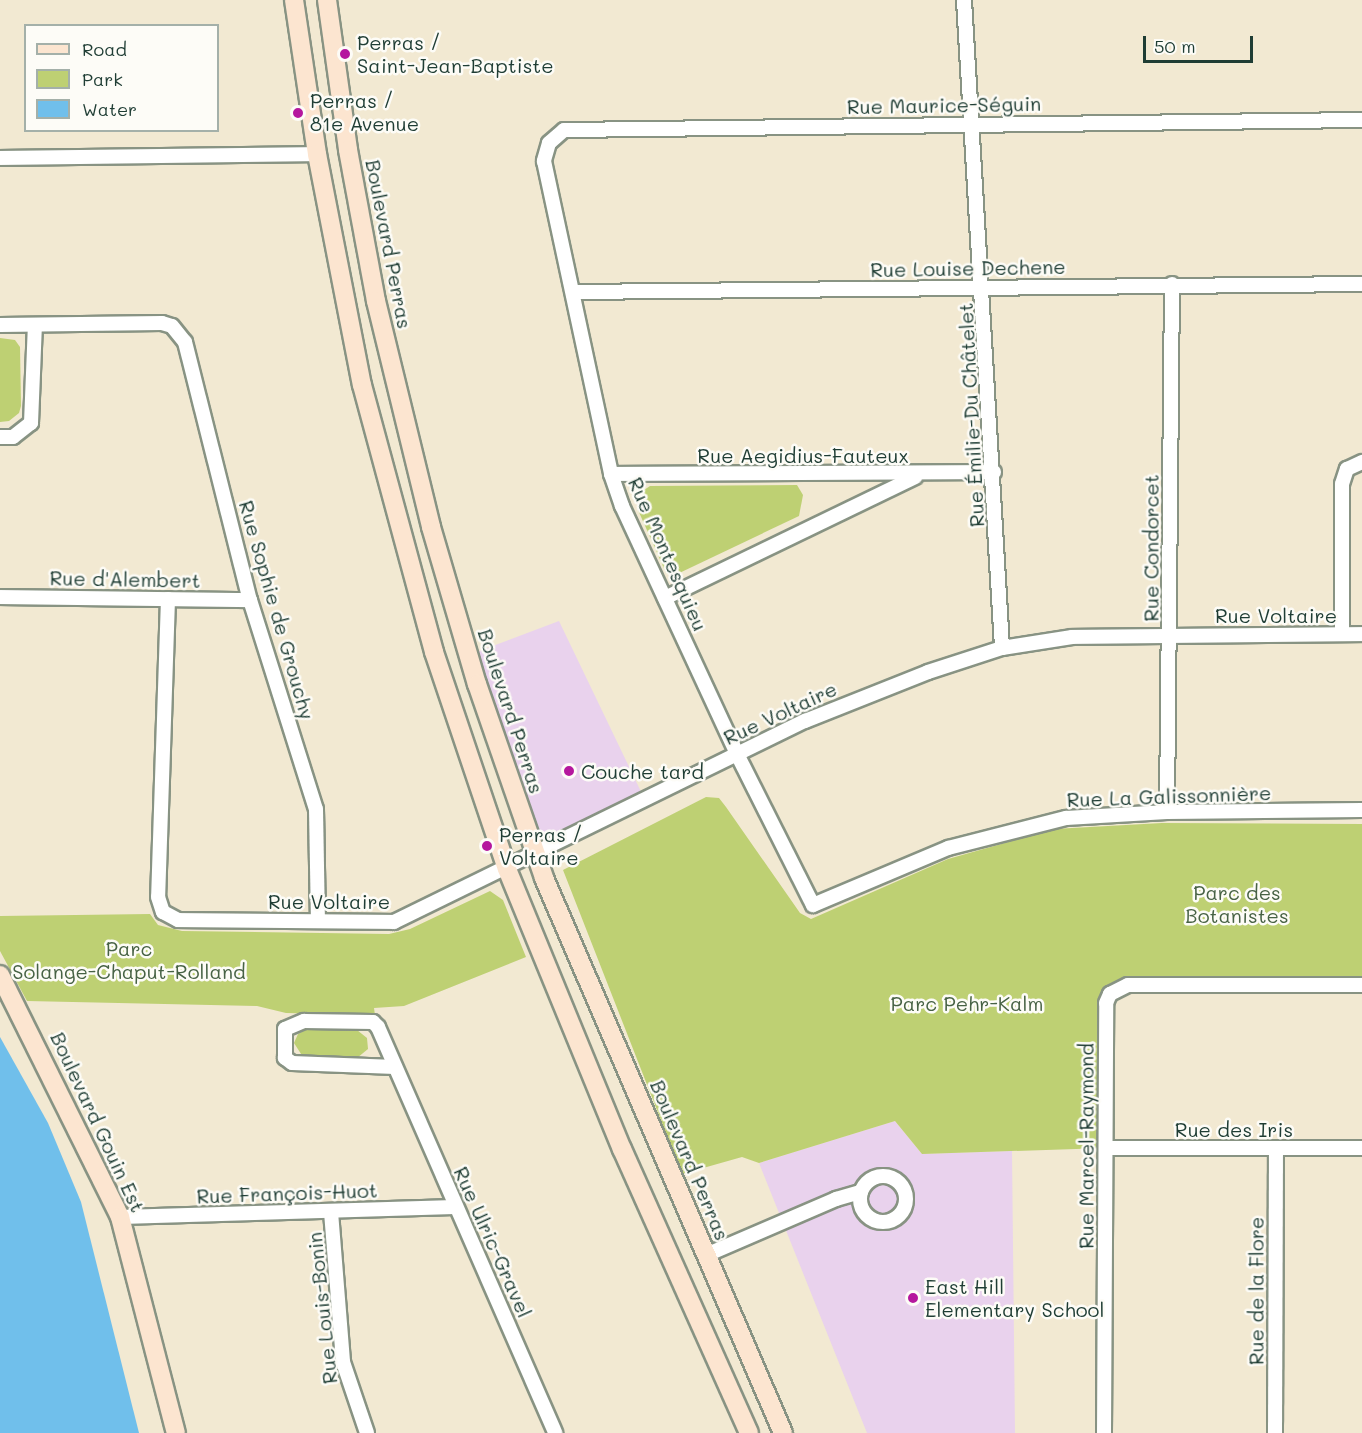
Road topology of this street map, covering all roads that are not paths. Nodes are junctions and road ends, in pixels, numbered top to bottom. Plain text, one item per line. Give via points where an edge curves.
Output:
1 (294, 0) edge
2 (327, 0) edge
3 (964, 0) edge
4 (1362, 120) edge
5 (970, 124) junction
6 (317, 154) junction
7 (0, 158) edge
8 (544, 161) joint
9 (1172, 284) junction
10 (1362, 284) edge
11 (983, 287) junction
12 (574, 292) junction
13 (0, 326) edge
14 (35, 326) junction
15 (0, 437) edge
16 (1362, 462) edge
17 (994, 472) junction
18 (611, 474) junction
19 (919, 475) junction
20 (0, 597) edge
21 (665, 598) junction
22 (168, 599) junction
23 (250, 600) junction
24 (1170, 634) junction
25 (1342, 634) junction
26 (1362, 634) edge
27 (1002, 648) junction
28 (737, 754) junction
29 (1362, 810) edge
30 (1167, 812) junction
31 (535, 855) junction
32 (507, 869) junction
33 (813, 905) joint
34 (318, 920) junction
35 (0, 975) edge
36 (1362, 985) edge
37 (395, 1067) junction
38 (1106, 1148) junction
39 (1362, 1148) edge
40 (1276, 1149) junction
41 (861, 1192) dead end
42 (456, 1207) junction
43 (331, 1212) junction
44 (120, 1217) junction
45 (706, 1255) junction
46 (176, 1433) edge
47 (368, 1433) edge
48 (555, 1433) edge
49 (749, 1433) edge
50 (783, 1433) edge
51 (1104, 1433) edge
52 (1275, 1433) edge

1 - 6 main road
2 - 31 main road, Boulevard Perras via 372,278 410,448 477,684
3 - 5 street, Rue Émilie-Du Châtelet
4 - 5 street, Rue Maurice-Séguin
5 - 8 street, Rue Maurice-Séguin via 564,130 549,143
5 - 11 street, Rue Émilie-Du Châtelet
6 - 7 street
6 - 32 main road via 380,460 434,651
8 - 12 street, Rue Montesquieu
9 - 10 street, Rue Louise Dechene
9 - 11 street, Rue Louise Dechene
9 - 24 street, Rue Condorcet
11 - 12 street, Rue Louise Dechene
11 - 17 street, Rue Émilie-Du Châtelet
12 - 18 street, Rue Montesquieu
13 - 14 street
14 - 15 street via 31,423 24,433
14 - 23 street, Rue Sophie de Grouchy via 162,323 179,332
16 - 25 street via 1347,469 1342,484
17 - 19 street, Rue Aegidius-Fauteux
17 - 27 street, Rue Émilie-Du Châtelet
18 - 19 street, Rue Aegidius-Fauteux
18 - 21 street, Rue Montesquieu
19 - 21 street
20 - 22 street, Rue d'Alembert
21 - 28 street, Rue Montesquieu
22 - 23 street, Rue d'Alembert
22 - 34 street, Rue Voltaire via 160,905 163,912 178,920
23 - 34 street, Rue Sophie de Grouchy via 316,809
24 - 25 street, Rue Voltaire
24 - 27 street, Rue Voltaire via 1072,638
24 - 30 street, Rue Condorcet
25 - 26 street, Rue Voltaire
27 - 28 street, Rue Voltaire via 867,695
28 - 31 street, Rue Voltaire
28 - 33 street, Rue Montesquieu
29 - 30 street, Rue La Galissonnière
30 - 33 street, Rue La Galissonnière via 1066,818 948,848
31 - 32 street, Rue Voltaire
31 - 45 main road, Boulevard Perras
32 - 34 street, Rue Voltaire via 394,922 346,924
32 - 49 main road via 622,1149
35 - 44 main road, Boulevard Gouin Est
36 - 38 street, Rue Marcel-Raymond via 1128,985 1115,989 1106,1003
37 - 37 street, Rue Ulric-Gravel via 292,1063 285,1058 285,1029 304,1020 374,1022
37 - 42 street, Rue Ulric-Gravel
38 - 40 street, Rue des Iris
38 - 51 street, Rue Marcel-Raymond
39 - 40 street, Rue des Iris
40 - 52 street, Rue de la Flore
41 - 45 street
42 - 43 street, Rue François-Huot
42 - 48 street, Rue Ulric-Gravel
43 - 44 street, Rue François-Huot
43 - 47 street, Rue Louis-Bonin via 343,1362
44 - 46 main road, Boulevard Gouin Est
45 - 50 main road, Boulevard Perras

